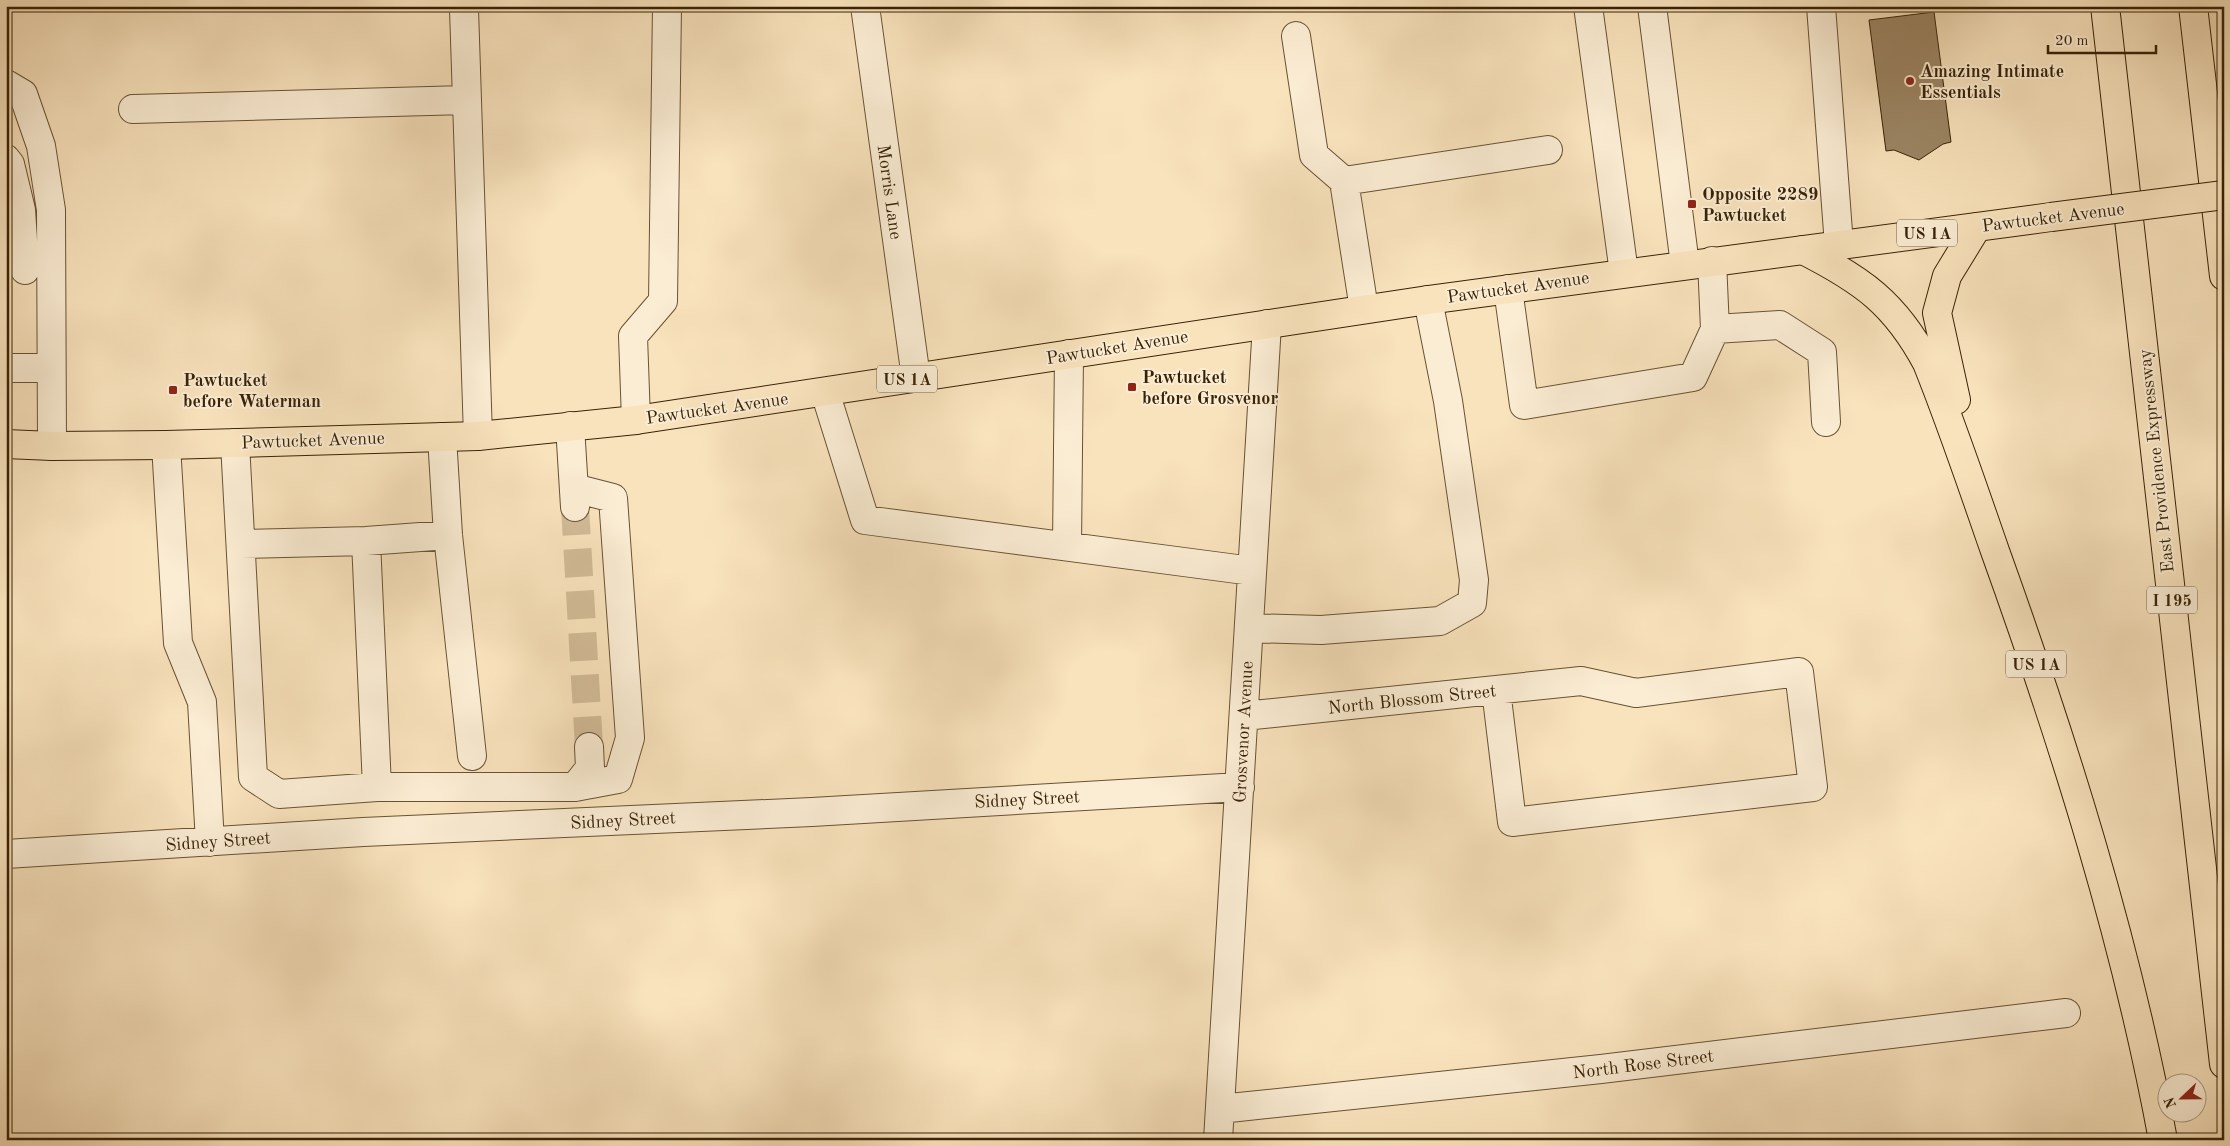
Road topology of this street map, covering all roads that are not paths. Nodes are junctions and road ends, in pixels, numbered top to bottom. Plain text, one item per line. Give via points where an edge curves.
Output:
1 (667, 6) edge
2 (865, 6) edge
3 (1588, 6) edge
4 (1652, 6) edge
5 (1821, 6) edge
6 (2095, 6) edge
7 (2105, 6) edge
8 (2194, 6) edge
9 (464, 9) dead end
10 (1296, 36) dead end
11 (6, 84) edge
12 (466, 100) junction
13 (133, 109) dead end
14 (2119, 136) junction
15 (1548, 150) dead end
16 (6, 159) edge
17 (1344, 181) junction
18 (2224, 195) edge
19 (1978, 227) junction
20 (1838, 245) junction
21 (1803, 250) junction
22 (1712, 261) junction
23 (1685, 265) junction
24 (27, 270) edge
25 (1624, 273) junction
26 (2224, 276) edge
27 (1508, 288) junction
28 (1428, 300) junction
29 (1364, 309) junction
30 (1268, 324) junction
31 (1715, 329) junction
32 (1069, 354) junction
33 (6, 368) edge
34 (51, 368) junction
35 (916, 378) junction
36 (825, 392) junction
37 (636, 420) junction
38 (1826, 422) dead end
39 (570, 426) junction
40 (442, 436) junction
41 (478, 436) junction
42 (235, 443) junction
43 (6, 444) edge
44 (166, 444) junction
45 (52, 446) junction
46 (1979, 506) junction
47 (448, 535) junction
48 (366, 541) junction
49 (240, 544) junction
50 (1067, 546) junction
51 (1252, 571) junction
52 (1249, 628) junction
53 (1496, 690) junction
54 (1244, 716) junction
55 (589, 747) tunnel mouth
56 (472, 756) dead end
57 (377, 787) junction
58 (575, 787) junction
59 (1240, 787) junction
60 (210, 842) junction
61 (6, 854) edge
62 (2066, 1013) dead end
63 (2224, 1064) edge
64 (1220, 1110) junction
65 (1218, 1140) edge
66 (2163, 1140) edge

1 - 37 street via 663,301 633,336
2 - 35 street, Morris Lane
3 - 25 street
4 - 23 street
5 - 20 street
6 - 14 main road
7 - 14 main road, East Providence Expressway / I 195
8 - 26 main road
9 - 12 street
10 - 17 street via 1314,155
11 - 24 street via 23,94 40,146 51,210
12 - 13 street
12 - 41 street
14 - 63 main road, East Providence Expressway / I 195
15 - 17 street
16 - 24 street via 10,164 20,210
17 - 29 street
18 - 19 main road, Pawtucket Avenue / US 1A, bridge
19 - 20 main road, Pawtucket Avenue / US 1A
19 - 46 main road via 1947,276 1937,313
20 - 21 main road, Pawtucket Avenue / US 1A
21 - 22 main road, Pawtucket Avenue / US 1A
21 - 46 main road, US 1A via 1864,284 1906,327 1927,363
22 - 23 main road, Pawtucket Avenue / US 1A
22 - 31 street
23 - 25 main road, Pawtucket Avenue / US 1A
24 - 34 street
25 - 27 main road, Pawtucket Avenue / US 1A
27 - 28 main road, Pawtucket Avenue / US 1A
27 - 31 street via 1524,405 1693,377
28 - 29 main road, Pawtucket Avenue / US 1A
28 - 52 street via 1448,401 1474,580 1472,603 1440,621 1321,630
29 - 30 main road, Pawtucket Avenue / US 1A
30 - 32 main road, Pawtucket Avenue / US 1A
30 - 51 street, Grosvenor Avenue
31 - 38 street via 1780,325 1822,352
32 - 35 main road, Pawtucket Avenue / US 1A
32 - 50 street
33 - 34 street
34 - 45 street
35 - 36 main road, Pawtucket Avenue / US 1A
36 - 37 main road, Pawtucket Avenue / US 1A
36 - 50 street via 865,520
37 - 39 main road, Pawtucket Avenue / US 1A
39 - 41 main road, Pawtucket Avenue / US 1A
39 - 58 street via 574,498 613,498 630,738 618,779
40 - 41 main road, Pawtucket Avenue / US 1A
40 - 42 main road, Pawtucket Avenue / US 1A
40 - 47 street
42 - 44 main road, Pawtucket Avenue / US 1A
42 - 49 street
43 - 45 main road, Pawtucket Avenue / US 1A
44 - 45 main road, Pawtucket Avenue / US 1A
44 - 60 street via 178,643 202,702
46 - 66 main road, US 1A via 2044,689 2093,850 2133,994
47 - 48 street
47 - 56 street
48 - 49 street
48 - 57 street
49 - 57 street via 253,776 279,794
50 - 51 street
51 - 52 street, Grosvenor Avenue
52 - 54 street, Grosvenor Avenue
53 - 53 street, North Blossom Street via 1581,681 1636,693 1799,672 1813,787 1512,822
53 - 54 street, North Blossom Street
54 - 59 street, Grosvenor Avenue
55 - 58 street via 590,768
57 - 58 street
59 - 60 street, Sidney Street
59 - 64 street, Grosvenor Avenue
60 - 61 street, Sidney Street
62 - 64 street, North Rose Street via 1591,1070
64 - 65 street, Grosvenor Avenue

